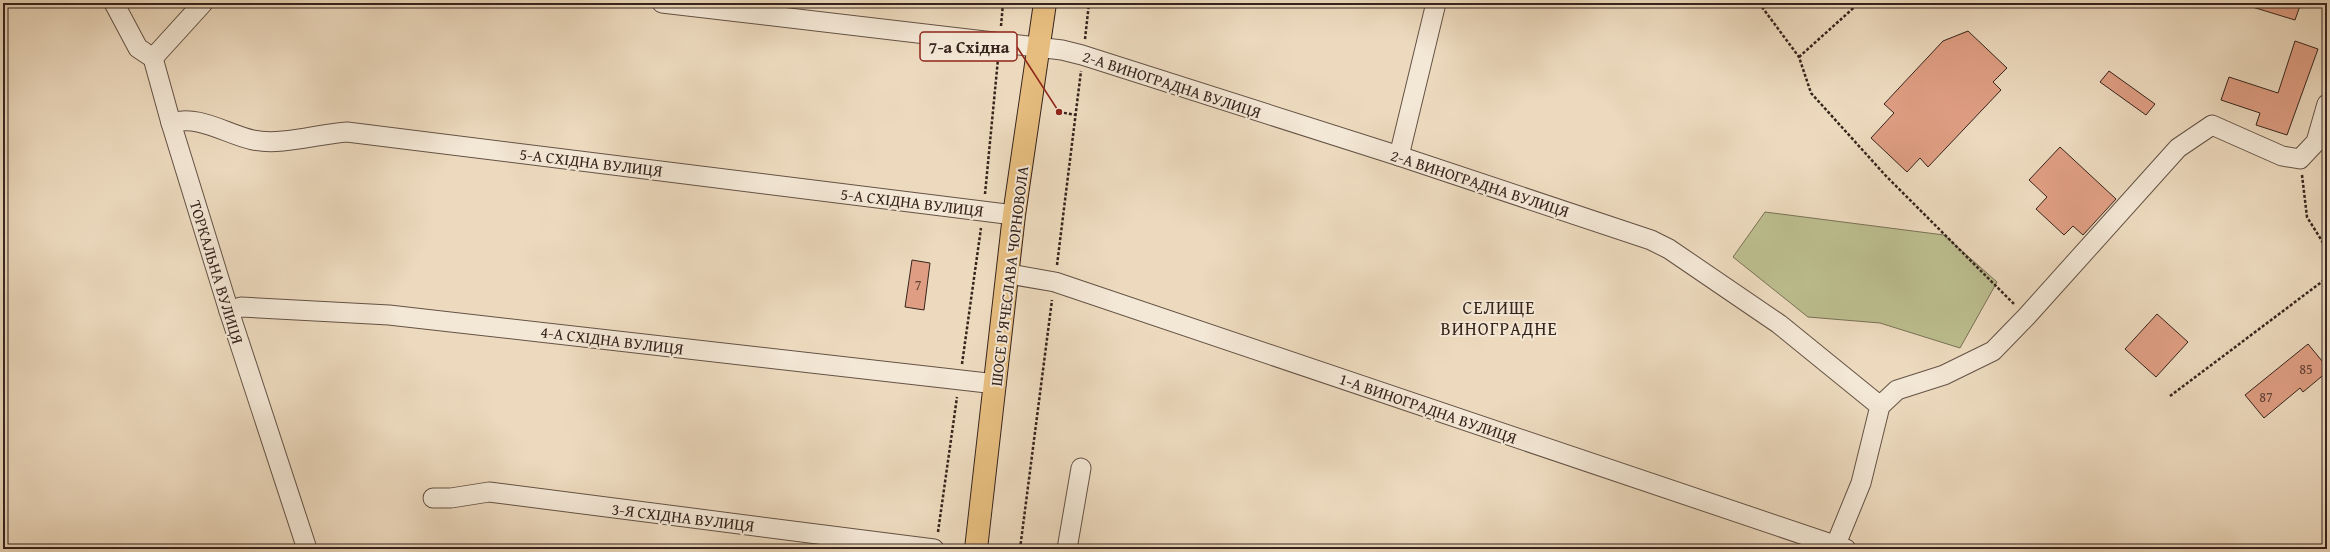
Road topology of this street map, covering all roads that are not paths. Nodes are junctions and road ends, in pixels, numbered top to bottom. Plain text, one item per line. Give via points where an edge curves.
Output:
1 (114, 3) edge
2 (203, 3) edge
3 (662, 3) edge
4 (1044, 3) edge
5 (1436, 3) edge
6 (1039, 48) junction
7 (153, 58) junction
8 (2327, 104) edge
9 (170, 123) junction
10 (1399, 156) junction
11 (1014, 215) junction
12 (1009, 274) junction
13 (228, 311) junction
14 (996, 384) junction
15 (1880, 406) junction
16 (1081, 468) dead end
17 (433, 498) dead end
18 (936, 541) edge
19 (1838, 548) edge
20 (307, 549) edge
21 (976, 549) edge
22 (1067, 549) edge

1 - 7 street via 138,48
2 - 7 street
3 - 6 street, 2-А ВИНОГРАДНА ВУЛИЦЯ
4 - 6 main road, ШОСЕ В'ЯЧЕСЛАВА ЧОРНОВОЛА
5 - 10 street
6 - 10 street, 2-А ВИНОГРАДНА ВУЛИЦЯ via 1082,55
6 - 11 main road, ШОСЕ В'ЯЧЕСЛАВА ЧОРНОВОЛА
7 - 9 street, ТОРКАЛЬНА ВУЛИЦЯ
8 - 15 street via 2316,142 2300,159 2282,156 2212,125 2178,148 1994,351 1944,375 1897,390
9 - 11 street, 5-А СХІДНА ВУЛИЦЯ via 188,120 252,140 271,142 348,132
9 - 13 street, ТОРКАЛЬНА ВУЛИЦЯ
10 - 15 street, 2-А ВИНОГРАДНА ВУЛИЦЯ via 1651,240 1779,324
11 - 12 main road, ШОСЕ В'ЯЧЕСЛАВА ЧОРНОВОЛА
12 - 14 main road, ШОСЕ В'ЯЧЕСЛАВА ЧОРНОВОЛА
12 - 19 street, 1-А ВИНОГРАДНА ВУЛИЦЯ via 1054,282
13 - 14 street, 4-А СХІДНА ВУЛИЦЯ via 241,306 389,315
13 - 20 street, ТОРКАЛЬНА ВУЛИЦЯ
14 - 21 main road, ШОСЕ В'ЯЧЕСЛАВА ЧОРНОВОЛА
15 - 19 street via 1861,483
16 - 22 street
17 - 18 street, 3-Я СХІДНА ВУЛИЦЯ via 489,492

